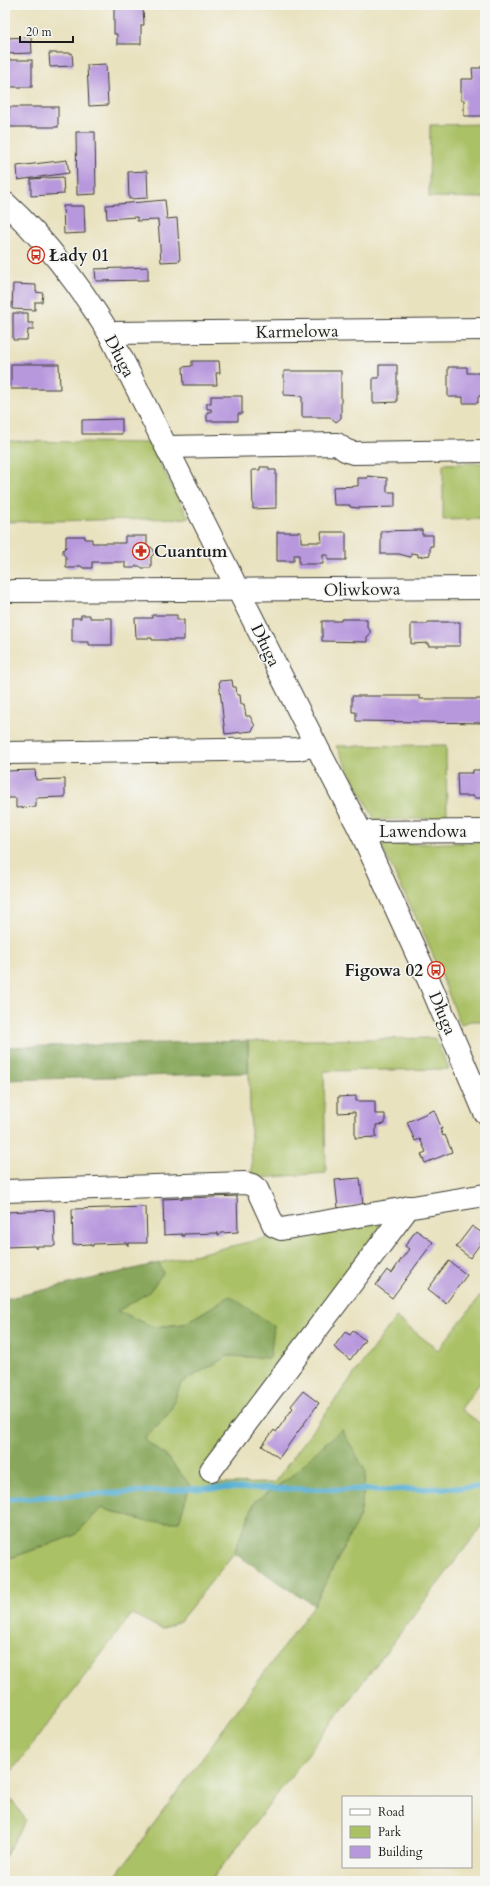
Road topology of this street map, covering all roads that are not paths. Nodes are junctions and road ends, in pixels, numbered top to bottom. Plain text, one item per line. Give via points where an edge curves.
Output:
1 (5, 202) edge
2 (485, 329) edge
3 (109, 333) junction
4 (167, 447) junction
5 (485, 451) edge
6 (485, 588) edge
7 (239, 590) junction
8 (13, 591) dead end
9 (316, 745) junction
10 (5, 752) edge
11 (485, 831) edge
12 (361, 832) junction
13 (485, 1113) edge
14 (5, 1191) edge
15 (485, 1195) edge
16 (409, 1207) junction
17 (211, 1470) dead end

1 - 3 street, Długa via 64,267
2 - 3 street, Karmelowa
3 - 4 street, Długa
4 - 5 street via 337,444 353,453
4 - 7 street, Długa
6 - 7 street, Oliwkowa
7 - 8 street, Oliwkowa
7 - 9 street, Długa
9 - 10 street via 298,749
9 - 12 street, Długa
11 - 12 street, Lawendowa
12 - 13 street, Długa via 429,981
14 - 16 street via 245,1183 257,1189 274,1226 281,1229
15 - 16 street
16 - 17 street

